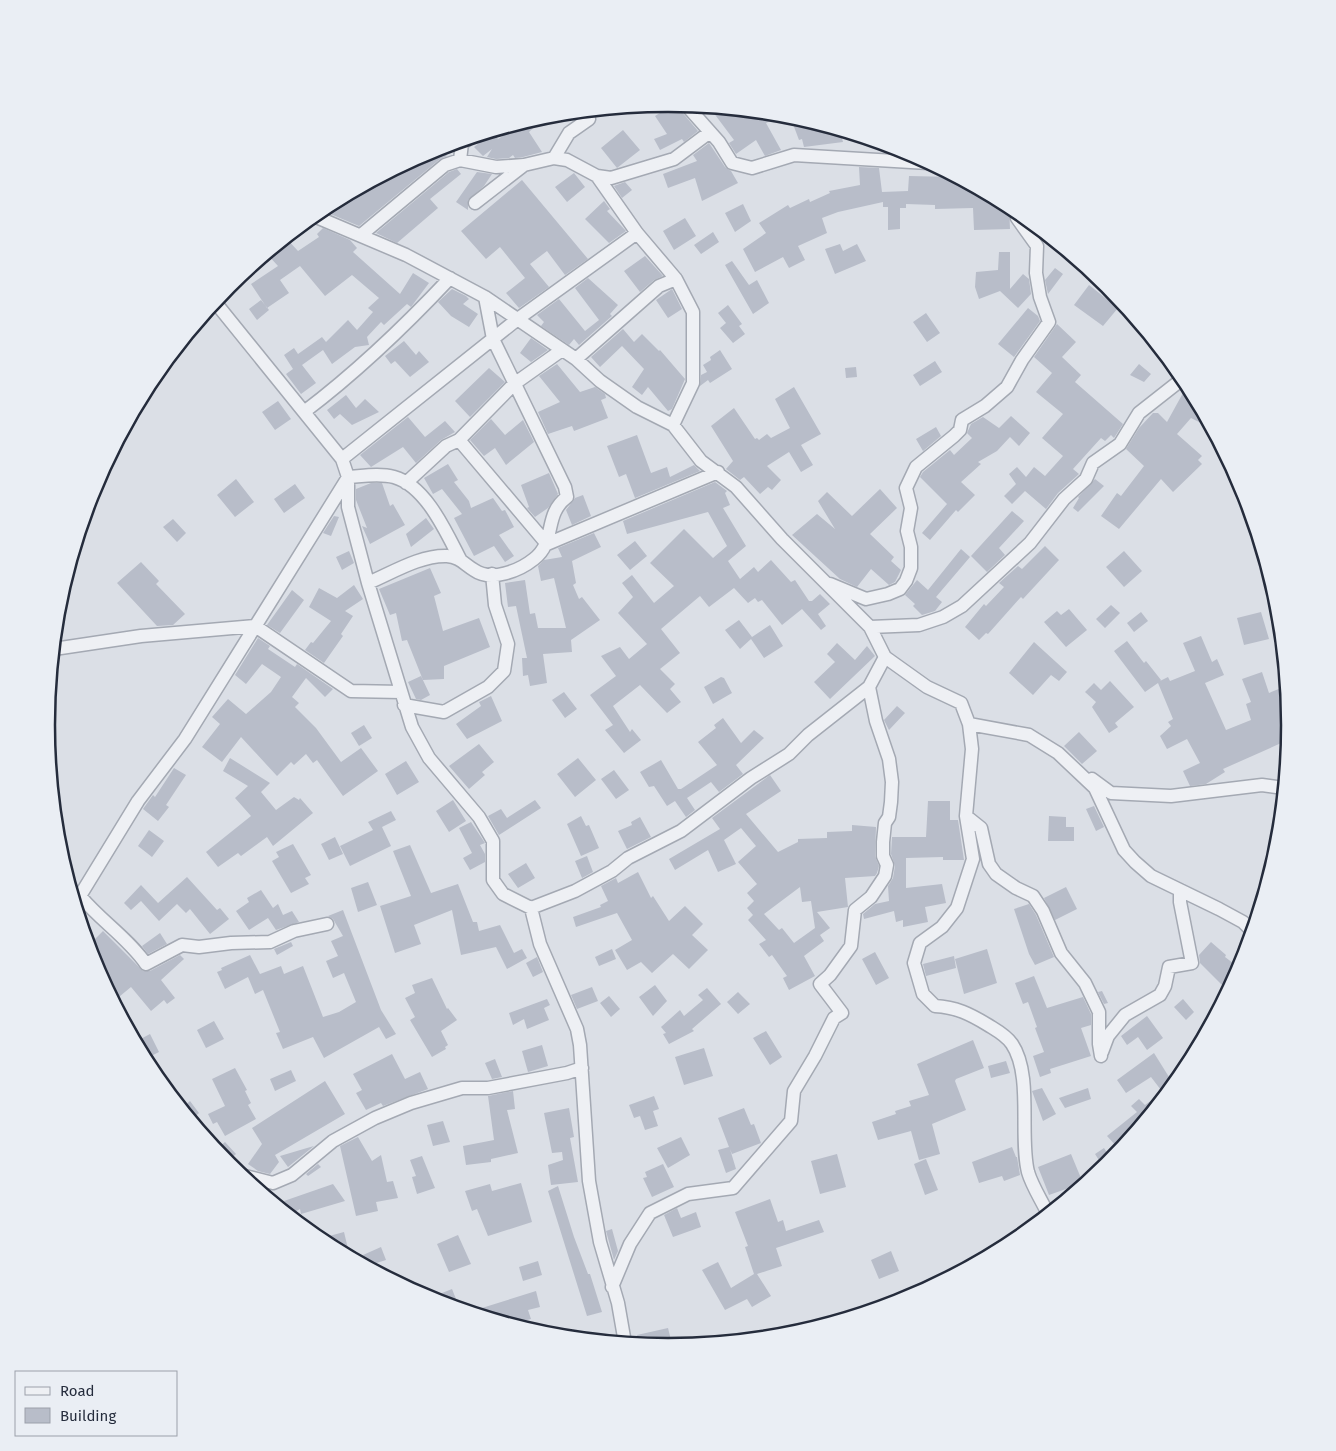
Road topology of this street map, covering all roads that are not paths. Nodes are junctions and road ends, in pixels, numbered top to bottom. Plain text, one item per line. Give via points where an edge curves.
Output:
1 (693, 113) edge
2 (589, 119) dead end
3 (710, 132) junction
4 (461, 149) edge
5 (554, 158) junction
6 (460, 160) junction
7 (909, 162) edge
8 (524, 165) junction
9 (597, 176) junction
10 (475, 203) dead end
11 (322, 219) edge
12 (1023, 226) edge
13 (637, 233) junction
14 (361, 234) junction
15 (450, 278) junction
16 (676, 279) junction
17 (485, 297) junction
18 (220, 308) edge
19 (519, 318) junction
20 (493, 339) junction
21 (562, 350) junction
22 (576, 359) junction
23 (1177, 383) edge
24 (514, 384) junction
25 (304, 412) junction
26 (673, 425) junction
27 (459, 440) junction
28 (342, 459) junction
29 (718, 472) junction
30 (348, 477) junction
31 (406, 484) junction
32 (547, 544) junction
33 (460, 559) junction
34 (492, 574) junction
35 (368, 583) junction
36 (827, 583) junction
37 (255, 626) junction
38 (870, 628) junction
39 (60, 648) edge
40 (885, 657) junction
41 (869, 687) junction
42 (401, 692) junction
43 (404, 705) junction
44 (969, 724) junction
45 (1058, 753) junction
46 (1278, 787) edge
47 (966, 816) junction
48 (1180, 890) junction
49 (80, 897) edge
50 (82, 903) edge
51 (531, 908) junction
52 (327, 924) dead end
53 (1247, 926) edge
54 (582, 1068) junction
55 (257, 1179) edge
56 (1045, 1208) edge
57 (612, 1287) junction
58 (624, 1337) edge

1 - 3 street
2 - 5 street via 569,134
3 - 7 street via 732,163 752,168 794,155
3 - 9 street via 674,159 611,178
4 - 6 street
5 - 8 street
5 - 9 street via 568,160
6 - 8 street via 496,168
6 - 14 street via 445,164
8 - 10 street
9 - 13 street
11 - 14 street
12 - 36 street via 1037,246 1036,273 1049,322 1007,387 986,406 962,420 960,430 916,467 906,488 911,508 907,531 911,568 900,589 866,599
13 - 16 street
13 - 19 street
14 - 15 street
15 - 17 street
15 - 25 street via 404,328 340,386
16 - 22 street via 659,286
16 - 26 street via 693,312 693,383
17 - 19 street
17 - 20 street
18 - 25 street
19 - 20 street
19 - 21 street
20 - 24 street
20 - 28 street
21 - 22 street
21 - 24 street
22 - 26 street via 637,408
23 - 38 street via 1138,413 1120,444 1093,463 1086,479 1064,499 1030,543 962,606 919,625
24 - 27 street
24 - 32 street via 565,487 567,497 557,505
25 - 28 street
26 - 29 street via 701,460
27 - 31 street via 446,446
27 - 32 street
28 - 30 street
29 - 32 street
29 - 36 street
30 - 31 street via 395,477
30 - 35 street via 348,507
30 - 37 street
31 - 33 street via 417,490 439,520
32 - 34 street via 535,559 506,574
33 - 34 street via 473,570
33 - 35 street via 446,556 422,560
34 - 43 street via 495,605 508,644 504,671 488,686 444,712
35 - 42 street
36 - 38 street
37 - 39 street via 142,636
37 - 42 street via 351,691
37 - 49 street via 185,739 138,801
38 - 40 street
40 - 41 street
40 - 44 street via 927,687 961,703
41 - 51 street via 808,734 789,754 750,778 681,831 628,858 612,871 575,891
41 - 57 street via 892,782 883,842 886,865 885,876 871,897 855,910 851,946 820,984 842,1013 834,1018 794,1091 791,1121 733,1188 688,1194 650,1213 630,1244
42 - 43 street
43 - 51 street via 429,758 479,817 493,841 493,880 503,894
44 - 45 street via 1029,735
44 - 47 street via 972,749
45 - 46 street via 1111,793 1171,796 1262,785
45 - 48 street via 1095,788 1124,850 1151,876
47 - 48 street via 981,828 989,864 996,874 1033,896 1043,911 1060,953 1085,983 1099,1012 1101,1056 1108,1036 1125,1015 1160,995 1169,967 1192,963
47 - 56 street via 973,859 957,908 942,927 920,943 914,963 923,994 935,1006 953,1007 969,1013 1002,1034 1017,1053 1028,1172
48 - 53 street
50 - 52 street via 134,947 146,964 182,945 199,947 270,942 294,931
51 - 54 street via 540,944 577,1029
54 - 55 street via 488,1088 462,1088 411,1103 375,1118 333,1142 292,1175 278,1181
54 - 57 street via 589,1181
57 - 58 street

